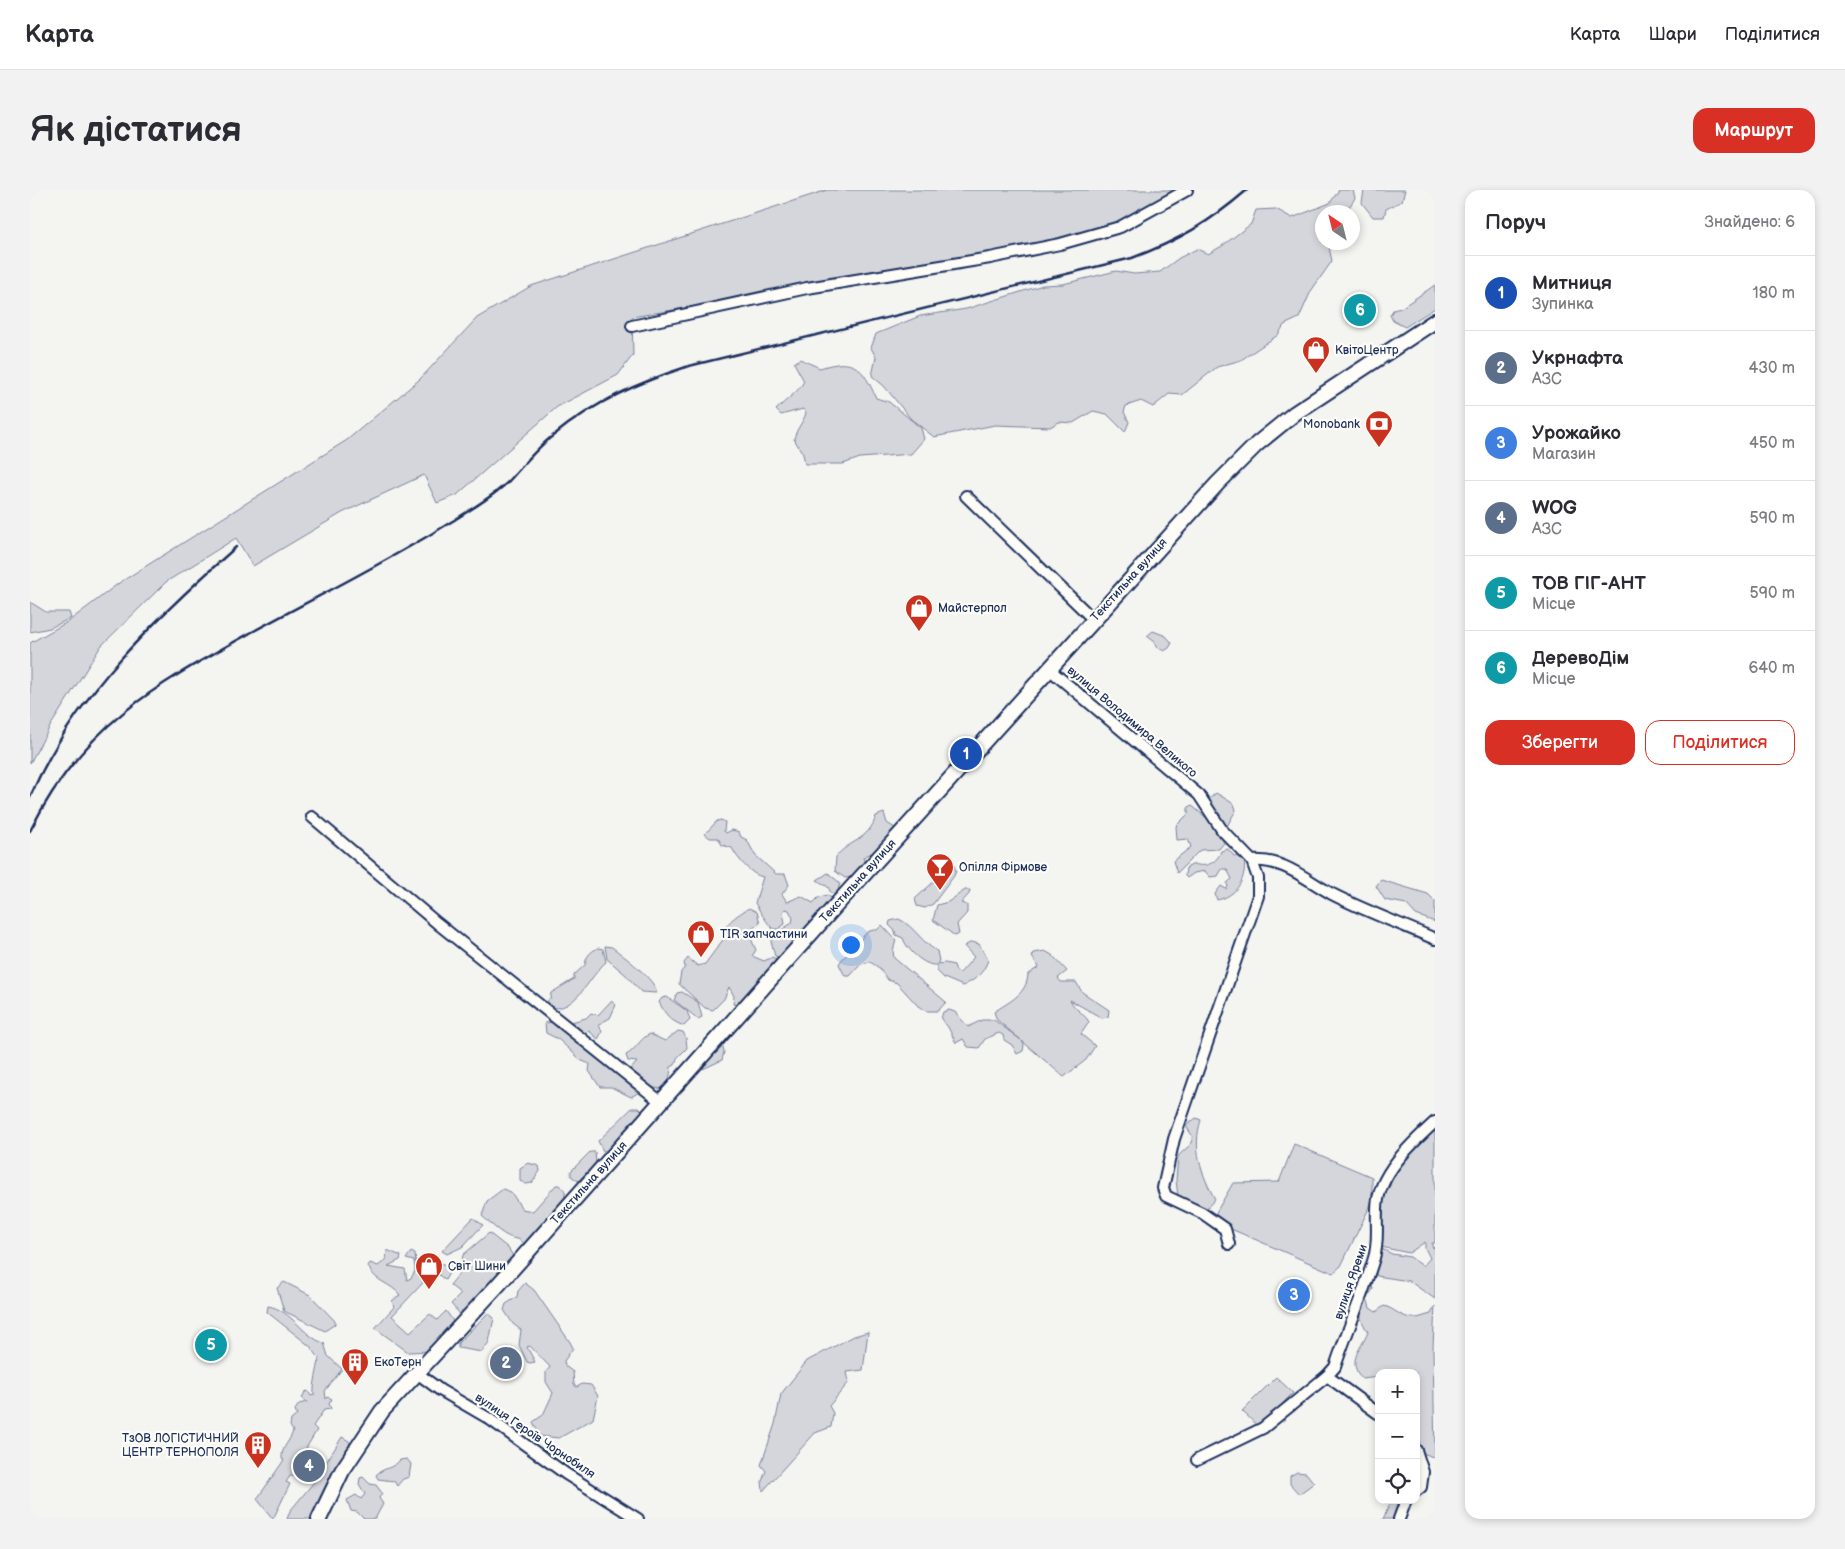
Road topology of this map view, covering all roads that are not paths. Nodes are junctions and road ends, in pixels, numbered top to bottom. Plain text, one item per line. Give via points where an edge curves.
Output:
1 (1187, 190) edge
2 (1435, 321) edge
3 (632, 326) dead end
4 (966, 496) dead end
5 (1093, 619) junction
6 (1049, 669) junction
7 (312, 817) dead end
8 (1252, 861) junction
9 (1435, 939) edge
10 (661, 1102) junction
11 (1435, 1122) edge
12 (1229, 1244) dead end
13 (417, 1373) junction
14 (1327, 1376) junction
15 (1375, 1411) edge
16 (1196, 1460) dead end
17 (1420, 1463) edge
18 (1420, 1489) edge
19 (1405, 1504) edge
20 (319, 1519) edge
21 (638, 1519) edge
22 (1399, 1519) edge

1 - 3 street via 1120,227 1060,244 807,288
2 - 5 street, Текстильна вулиця via 1312,400 1276,428 1217,484
4 - 5 street
5 - 6 street, Текстильна вулиця
6 - 8 street, вулиця Володимира Великого via 1199,795 1222,830
6 - 10 street, Текстильна вулиця
7 - 10 street via 437,923
8 - 9 street via 1263,860 1291,869 1332,894
8 - 12 street via 1258,878 1258,896 1174,1139 1163,1188 1166,1196 1202,1213 1225,1229
10 - 13 street, Текстильна вулиця
11 - 14 street, вулиця Яреми via 1398,1158 1380,1195 1376,1207 1378,1240 1373,1260 1335,1367
13 - 20 street, Текстильна вулиця via 364,1435
13 - 21 street, вулиця Героїв Чорнобиля
14 - 15 street
14 - 16 street, вулиця Яреми via 1263,1428
17 - 18 street via 1423,1472
19 - 22 street

